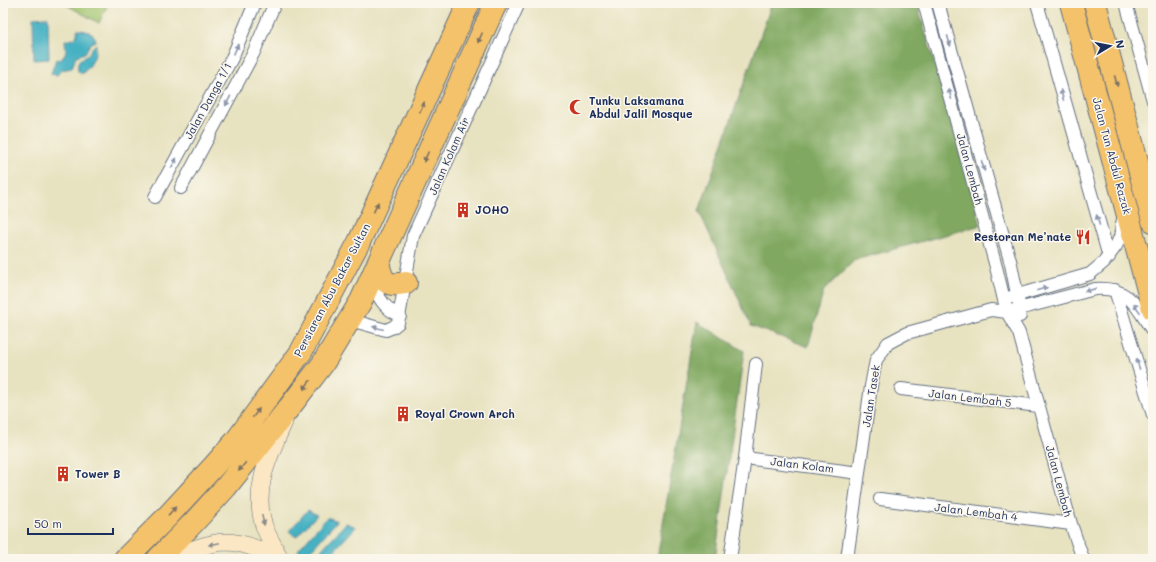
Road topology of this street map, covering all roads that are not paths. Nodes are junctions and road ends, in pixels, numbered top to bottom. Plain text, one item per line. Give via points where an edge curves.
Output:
1 (255, 3) edge
2 (275, 3) edge
3 (496, 3) edge
4 (519, 3) edge
5 (924, 3) edge
6 (938, 3) edge
7 (1037, 3) edge
8 (1061, 3) edge
9 (1071, 3) edge
10 (1095, 3) edge
11 (1126, 3) edge
12 (469, 4) edge
13 (1089, 68) junction
14 (1153, 101) edge
15 (970, 117) junction
16 (957, 121) junction
17 (181, 188) dead end
18 (155, 197) dead end
19 (1123, 197) junction
20 (1153, 221) edge
21 (1109, 257) junction
22 (374, 272) junction
23 (406, 283) junction
24 (1115, 290) junction
25 (1017, 296) junction
26 (1003, 299) junction
27 (1020, 309) junction
28 (1153, 309) edge
29 (991, 310) junction
30 (1007, 312) junction
31 (400, 316) junction
32 (350, 320) junction
33 (1153, 332) edge
34 (1019, 333) junction
35 (756, 364) dead end
36 (901, 389) dead end
37 (292, 404) junction
38 (1038, 406) junction
39 (1153, 415) edge
40 (745, 458) junction
41 (859, 473) junction
42 (880, 499) dead end
43 (1071, 524) junction
44 (125, 559) edge
45 (158, 559) edge
46 (169, 559) edge
47 (279, 559) edge
48 (730, 559) edge
49 (847, 559) edge
50 (1083, 559) edge

18 -> 1 street, Jalan Danga 1/1 via 232,58
2 -> 17 street, Jalan Danga 1/1 via 253,54
3 -> 22 highway
4 - 23 street, Jalan Kolam Air via 413,236
16 -> 5 street, Jalan Lembah
6 -> 15 street, Jalan Lembah
21 -> 7 street
8 - 13 highway
9 - 13 highway, Jalan Tun Abdul Razak
10 -> 20 highway, Jalan Tun Abdul Razak
11 - 14 street
44 -> 12 highway, Persiaran Abu Bakar Sultan via 236,441 301,352 359,242
13 - 19 highway, Jalan Tun Abdul Razak
15 - 16 street
15 -> 25 street, Jalan Lembah via 1011,264
16 - 26 street, Jalan Lembah
19 - 21 street via 1123,225 1120,237
19 - 28 highway, Jalan Tun Abdul Razak
25 -> 21 street via 1090,274
22 - 23 highway via 391,285
22 - 31 street via 381,303
22 - 32 highway
23 - 31 street, Jalan Kolam Air
24 -> 27 street, Jalan Tasek via 1095,289
33 -> 24 street, Jalan Tasek via 1128,295
39 -> 24 street
25 - 26 street
25 - 27 street, Jalan Lembah
26 - 29 street, Jalan Tasek
26 - 30 street, Jalan Lembah
27 - 30 street, Jalan Tasek
27 - 34 street, Jalan Lembah
29 - 30 street, Jalan Tasek
29 - 41 street, Jalan Tasek via 907,332 888,343 876,360
30 - 34 street, Jalan Lembah
31 -> 32 street via 398,323 386,330
32 -> 37 highway via 322,365
34 - 38 street, Jalan Lembah
35 - 40 street
36 - 38 street, Jalan Lembah 5
37 -> 45 highway via 226,487
37 -> 47 street via 269,457 259,495 264,525
38 - 43 street, Jalan Lembah
40 - 41 street, Jalan Kolam
40 - 48 street
41 - 49 street, Jalan Tasek
42 - 43 street, Jalan Lembah 4
43 - 50 street, Jalan Lembah
47 -> 46 street via 253,547 226,542

